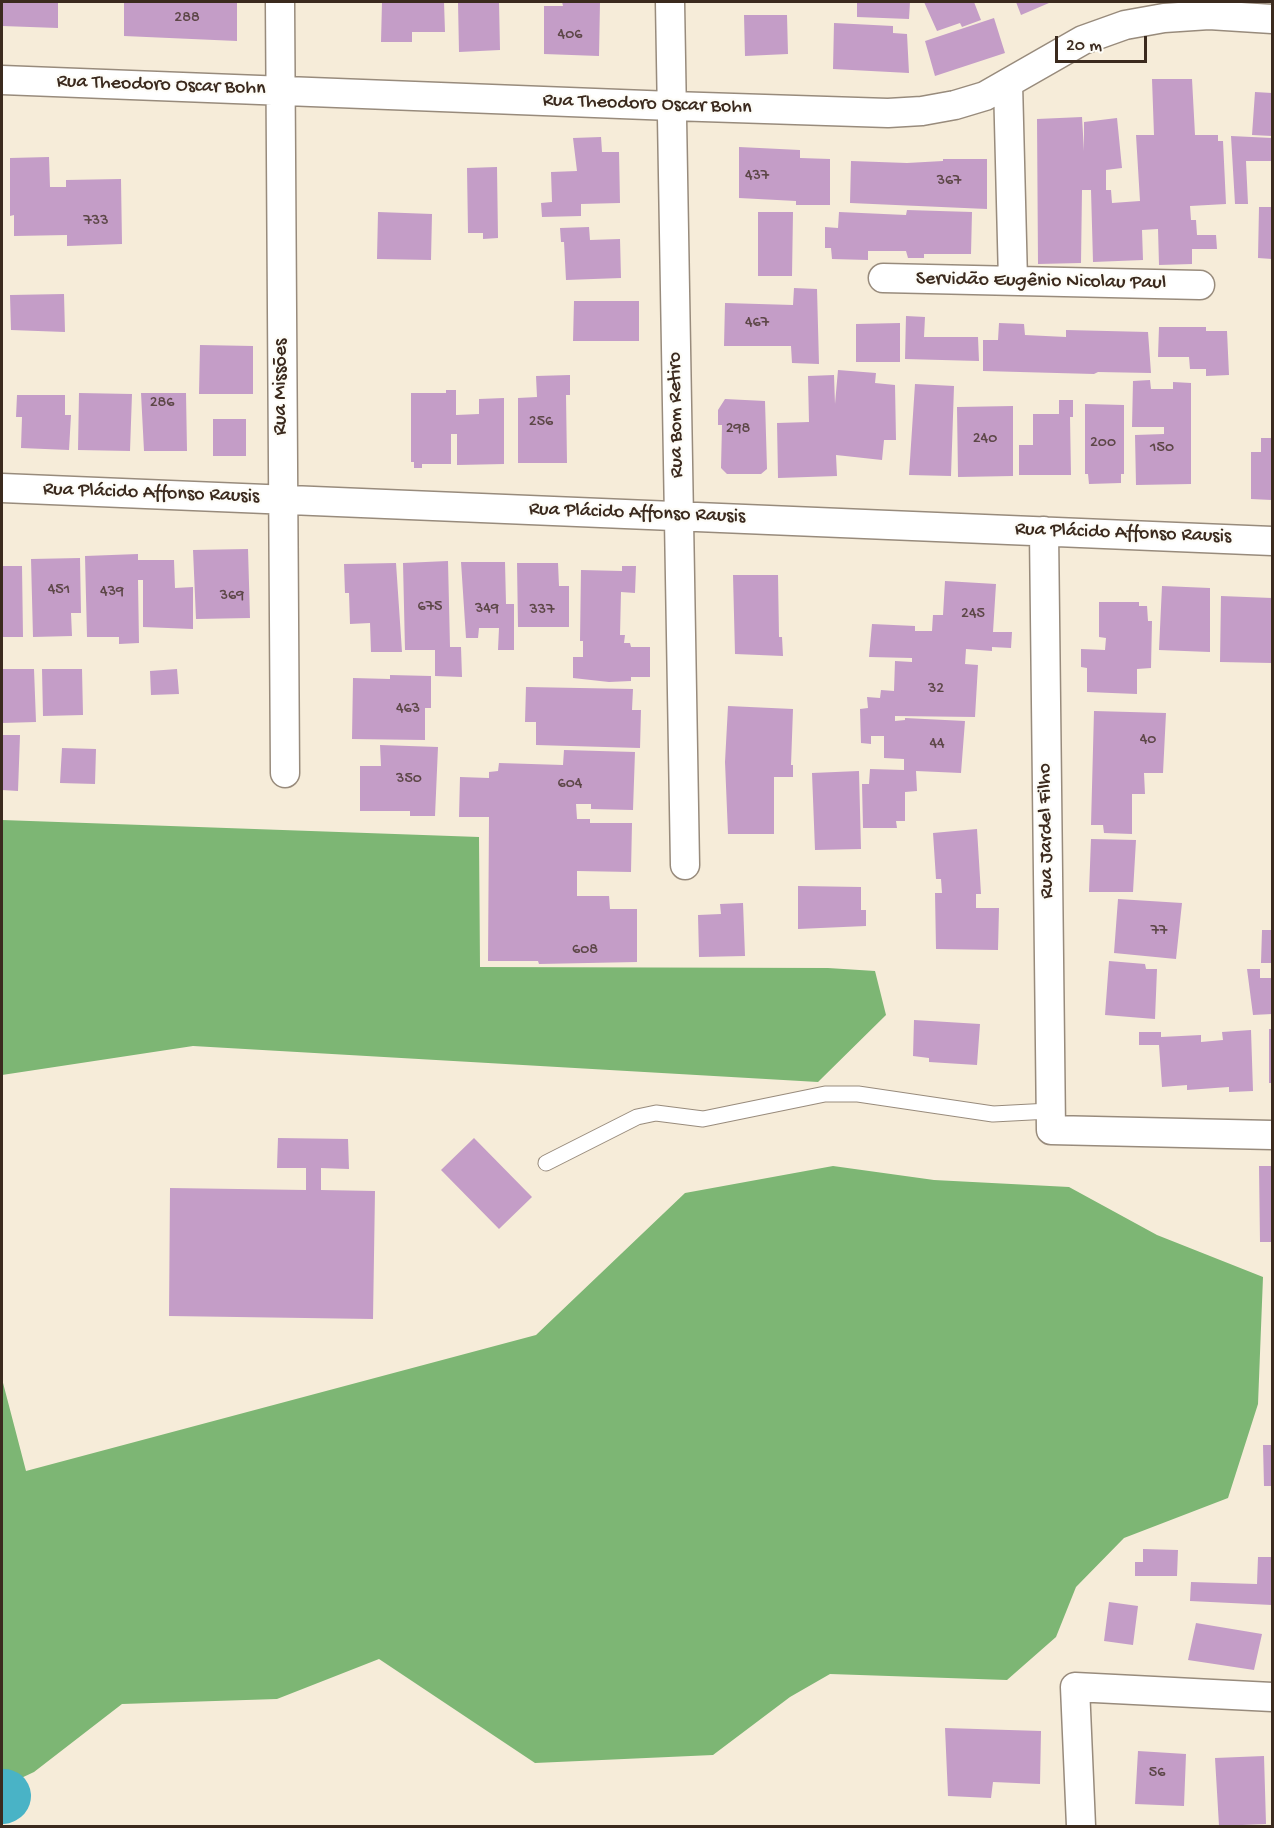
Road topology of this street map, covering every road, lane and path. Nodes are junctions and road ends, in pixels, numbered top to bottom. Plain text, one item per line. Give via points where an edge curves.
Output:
1 (280, 2) edge
2 (670, 2) edge
3 (1140, 2) edge
4 (1164, 18) junction
5 (1272, 19) edge
6 (2, 80) edge
7 (1008, 83) junction
8 (280, 91) junction
9 (672, 106) junction
10 (883, 278) dead end
11 (1013, 281) junction
12 (1200, 285) dead end
13 (2, 488) edge
14 (283, 500) junction
15 (679, 516) junction
16 (1044, 531) junction
17 (1272, 541) edge
18 (285, 773) dead end
19 (685, 865) dead end
20 (1051, 1121) junction
21 (1272, 1135) edge
22 (546, 1163) dead end
23 (1272, 1697) edge
24 (1081, 1827) edge

1 - 8 street, Rua Missões
2 - 9 street, Rua Bom Retiro
3 - 4 street
4 - 5 street, Rua Theodoro Oscar Bohn via 1209,15
4 - 7 street, Rua Theodoro Oscar Bohn via 1125,25 1083,40
6 - 8 street, Rua Theodoro Oscar Bohn
7 - 9 street, Rua Theodoro Oscar Bohn via 975,99 922,111
7 - 11 street
8 - 9 street, Rua Theodoro Oscar Bohn
8 - 14 street, Rua Missões
9 - 15 street, Rua Bom Retiro
10 - 11 street, Servidão Eugênio Nicolau Paul
11 - 12 street, Servidão Eugênio Nicolau Paul
13 - 14 street, Rua Plácido Affonso Rausis
14 - 15 street, Rua Plácido Affonso Rausis
14 - 18 street, Rua Missões
15 - 16 street, Rua Plácido Affonso Rausis
15 - 19 street, Rua Bom Retiro
16 - 17 street, Rua Plácido Affonso Rausis
16 - 20 street, Rua Jardel Filho
20 - 21 street
20 - 22 lane via 858,1094 825,1094 703,1119 656,1113 637,1117
23 - 24 street via 1075,1688

